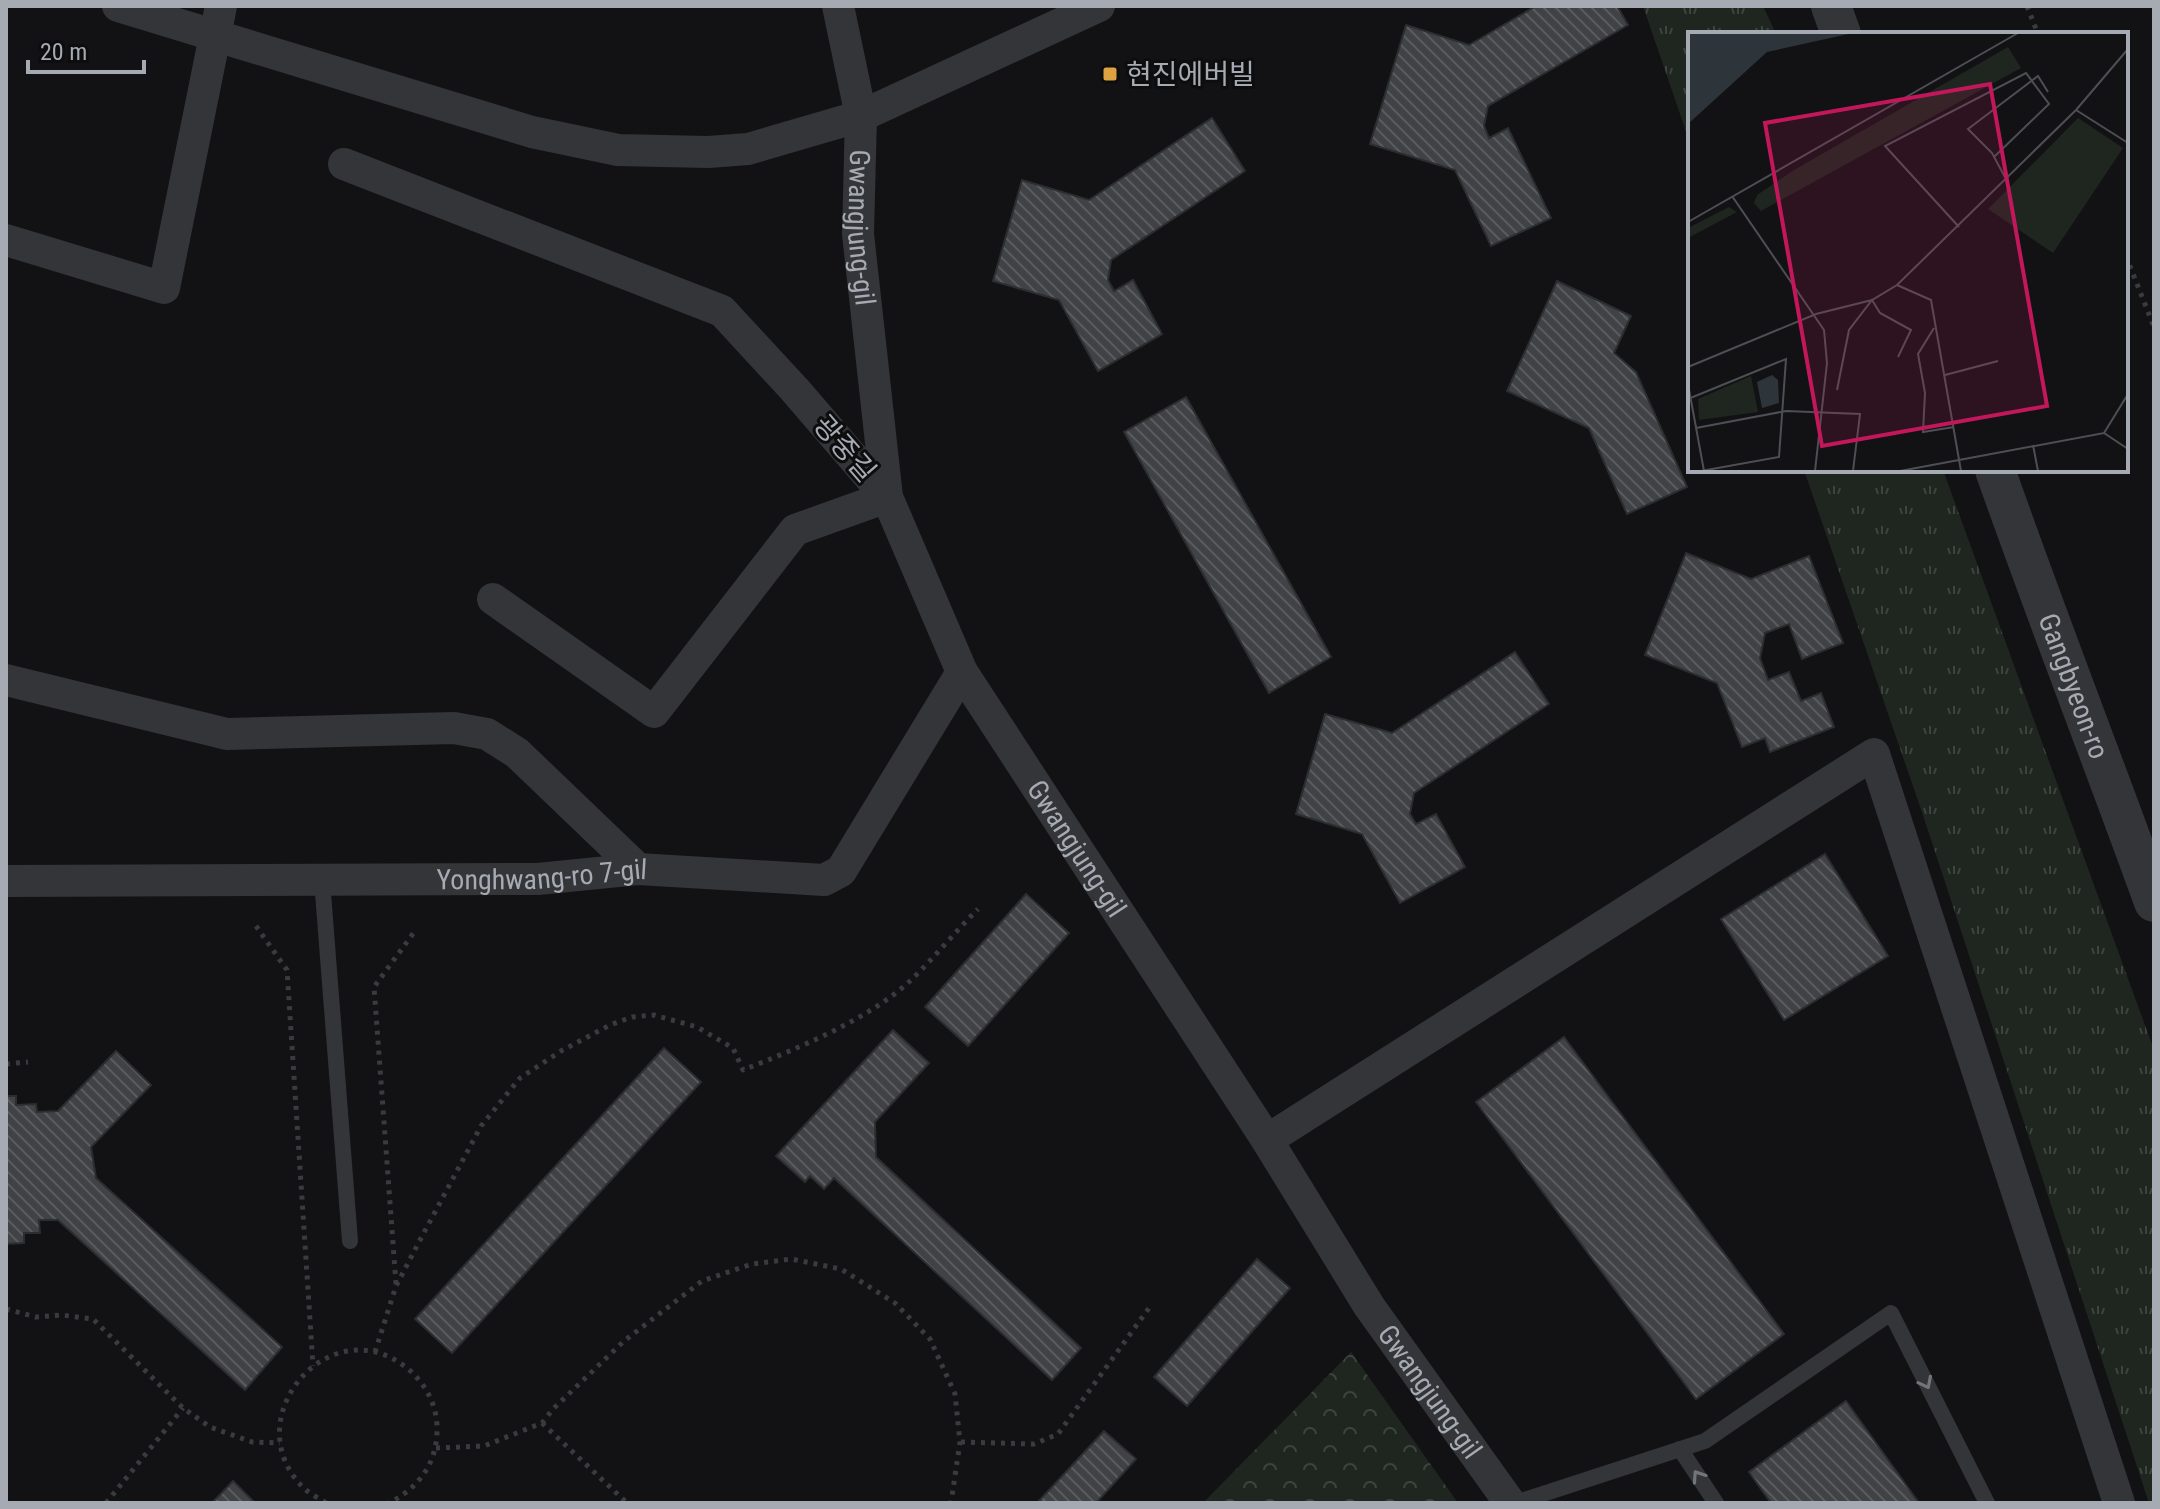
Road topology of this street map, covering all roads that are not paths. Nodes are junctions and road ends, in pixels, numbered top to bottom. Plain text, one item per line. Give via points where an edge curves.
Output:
1 (118, 6) edge
2 (838, 6) edge
3 (1099, 6) edge
4 (1831, 6) edge
5 (218, 20) edge
6 (1840, 32) edge
7 (861, 116) junction
8 (344, 164) dead end
9 (6, 240) edge
10 (1996, 472) edge
11 (887, 497) junction
12 (493, 599) dead end
13 (962, 672) junction
14 (6, 680) edge
15 (638, 869) junction
16 (322, 880) junction
17 (6, 881) edge
18 (2154, 902) edge
19 (1267, 1140) junction
20 (350, 1241) dead end
21 (1680, 1449) junction
22 (1512, 1503) edge
23 (1716, 1503) edge
24 (1987, 1503) edge
25 (2119, 1503) edge

1 - 5 street, Gwangjung-gil
2 - 7 street
3 - 7 street, Gwangjung-gil
4 - 6 street
5 - 7 street, Gwangjung-gil via 532,132 618,150 748,149
5 - 9 street via 164,288
7 - 11 street, Gwangjung-gil via 858,234
8 - 11 street, 광중길 via 722,311
10 - 18 street, Gangbyeon-ro
11 - 12 street, 광중길 via 795,530 654,712
11 - 13 street, Gwangjung-gil
13 - 15 street, Yonghwang-ro 7-gil via 841,871 824,880
13 - 19 street, Gwangjung-gil
14 - 15 street via 227,734 454,728 487,734 517,753
15 - 16 street, Yonghwang-ro 7-gil via 538,879
16 - 17 street, Yonghwang-ro 7-gil
16 - 20 lane
19 - 22 street, Gwangjung-gil via 1369,1306
19 - 25 street via 1874,754
21 - 22 lane
23 -> 21 lane
21 -> 24 lane via 1705,1441 1891,1313

